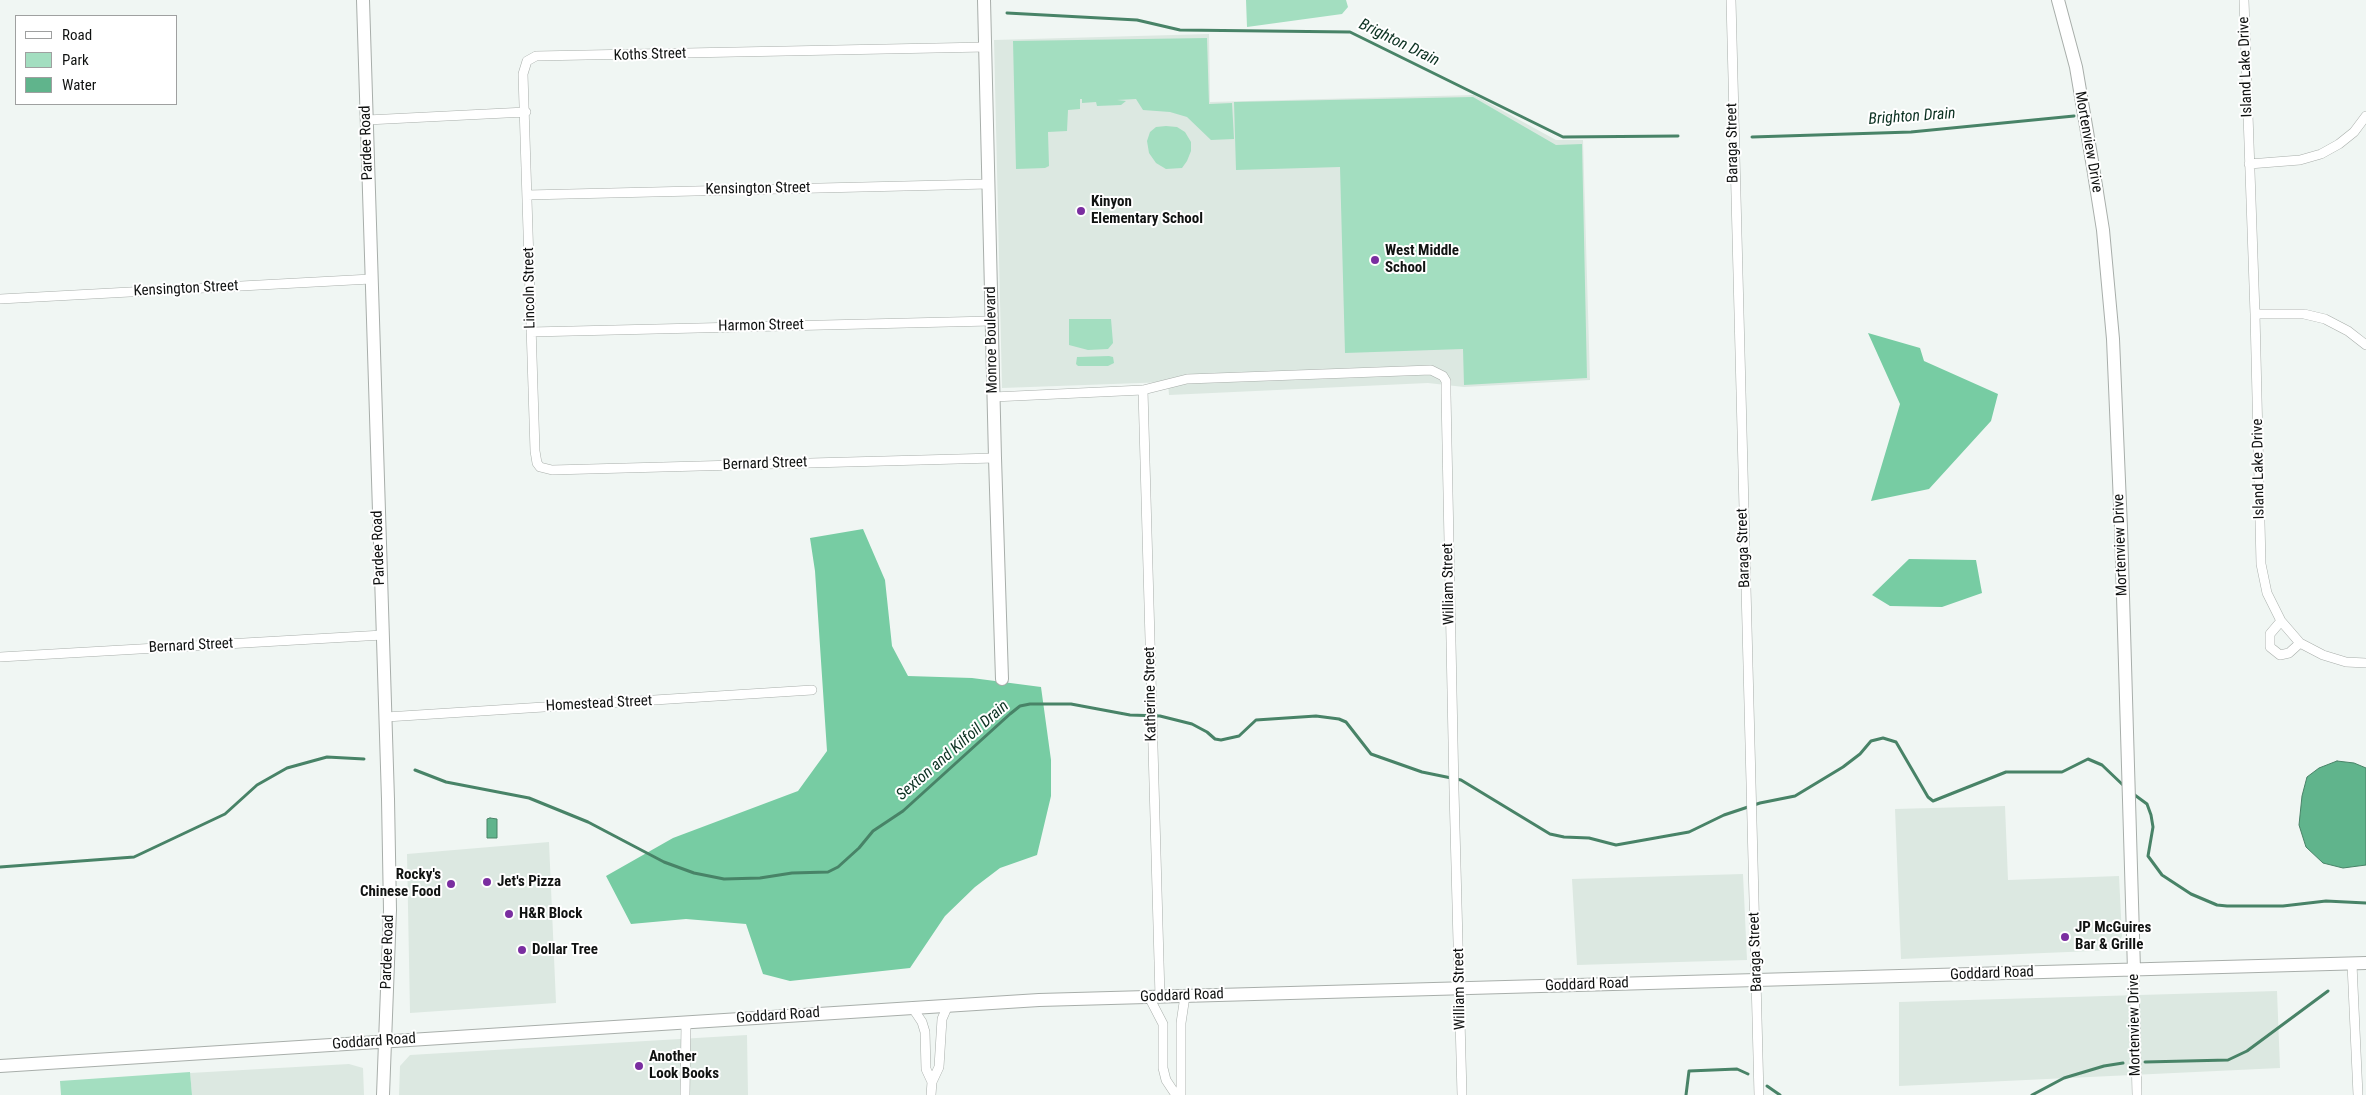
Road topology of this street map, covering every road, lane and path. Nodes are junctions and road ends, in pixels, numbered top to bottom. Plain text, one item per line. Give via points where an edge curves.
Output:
1 (364, 0) edge
2 (984, 0) edge
3 (1730, 0) edge
4 (2058, 0) edge
5 (2244, 0) edge
6 (986, 47) junction
7 (526, 112) junction
8 (2366, 116) edge
9 (367, 120) junction
10 (2249, 164) junction
11 (988, 184) junction
12 (528, 195) junction
13 (371, 279) junction
14 (0, 299) edge
15 (2255, 314) junction
16 (991, 321) junction
17 (531, 332) junction
18 (2366, 345) edge
19 (1143, 390) junction
20 (993, 397) junction
21 (995, 458) junction
22 (537, 464) joint
23 (2281, 621) junction
24 (382, 635) junction
25 (2300, 643) junction
26 (0, 657) edge
27 (2366, 663) edge
28 (1002, 679) dead end
29 (812, 690) dead end
30 (386, 717) junction
31 (2366, 963) edge
32 (2352, 964) junction
33 (2134, 970) junction
34 (1758, 980) junction
35 (1458, 989) junction
36 (1186, 996) junction
37 (1154, 997) junction
38 (948, 1006) junction
39 (912, 1007) junction
40 (686, 1023) junction
41 (385, 1041) junction
42 (0, 1066) edge
43 (932, 1082) junction
44 (383, 1095) edge
45 (685, 1095) edge
46 (931, 1095) edge
47 (1176, 1095) edge
48 (1182, 1095) edge
49 (1462, 1095) edge
50 (1760, 1095) edge
51 (2137, 1095) edge
52 (2358, 1095) edge

1 - 9 main road, Pardee Road
2 - 6 main road, Monroe Boulevard
3 - 34 street, Baraga Street
4 - 33 main road, Mortenview Drive via 2076,67 2103,230 2108,281 2116,399
5 - 10 street, Island Lake Drive
6 - 7 street, Koths Street via 536,56 527,61 523,69
6 - 11 main road, Monroe Boulevard
7 - 9 street
7 - 12 street, Lincoln Street
8 - 10 street via 2354,132 2322,154 2300,160
9 - 13 main road, Pardee Road
10 - 15 street, Island Lake Drive
11 - 12 street, Kensington Street
11 - 16 main road, Monroe Boulevard
12 - 17 street, Lincoln Street
13 - 14 street, Kensington Street
13 - 24 main road, Pardee Road
15 - 18 street via 2304,314 2325,319
15 - 23 street, Island Lake Drive via 2261,564 2267,593
16 - 17 street, Harmon Street
16 - 20 main road, Monroe Boulevard
17 - 22 street, Lincoln Street
19 - 20 street
19 - 35 street, William Street via 1187,379 1430,370 1443,376 1446,382
19 - 37 street, Katherine Street via 1152,704
20 - 21 main road, Monroe Boulevard
21 - 22 street, Bernard Street via 552,470 545,470
21 - 28 main road, Monroe Boulevard
23 - 25 street, Island Lake Drive
23 - 25 street via 2270,634 2270,647 2280,655 2289,653
24 - 26 street, Bernard Street
24 - 30 main road, Pardee Road
25 - 27 street, Island Lake Drive via 2346,662
29 - 30 street, Homestead Street
30 - 41 main road, Pardee Road via 390,910
31 - 32 main road, Goddard Road
32 - 33 main road, Goddard Road
32 - 52 street
33 - 34 main road, Goddard Road
33 - 51 street, Mortenview Drive
34 - 35 main road, Goddard Road
34 - 50 street, Baraga Street
35 - 36 main road, Goddard Road
35 - 49 street, William Street
36 - 37 main road, Goddard Road
36 - 48 street via 1181,1023
37 - 38 main road, Goddard Road
37 - 47 street, Katherine Street via 1163,1024 1163,1068 1166,1080
38 - 39 main road, Goddard Road
38 - 43 street via 942,1020 939,1067
39 - 40 main road, Goddard Road
39 - 43 street via 925,1032 926,1069
40 - 41 main road, Goddard Road
40 - 45 street
41 - 42 main road, Goddard Road
41 - 44 main road, Pardee Road
43 - 46 street

